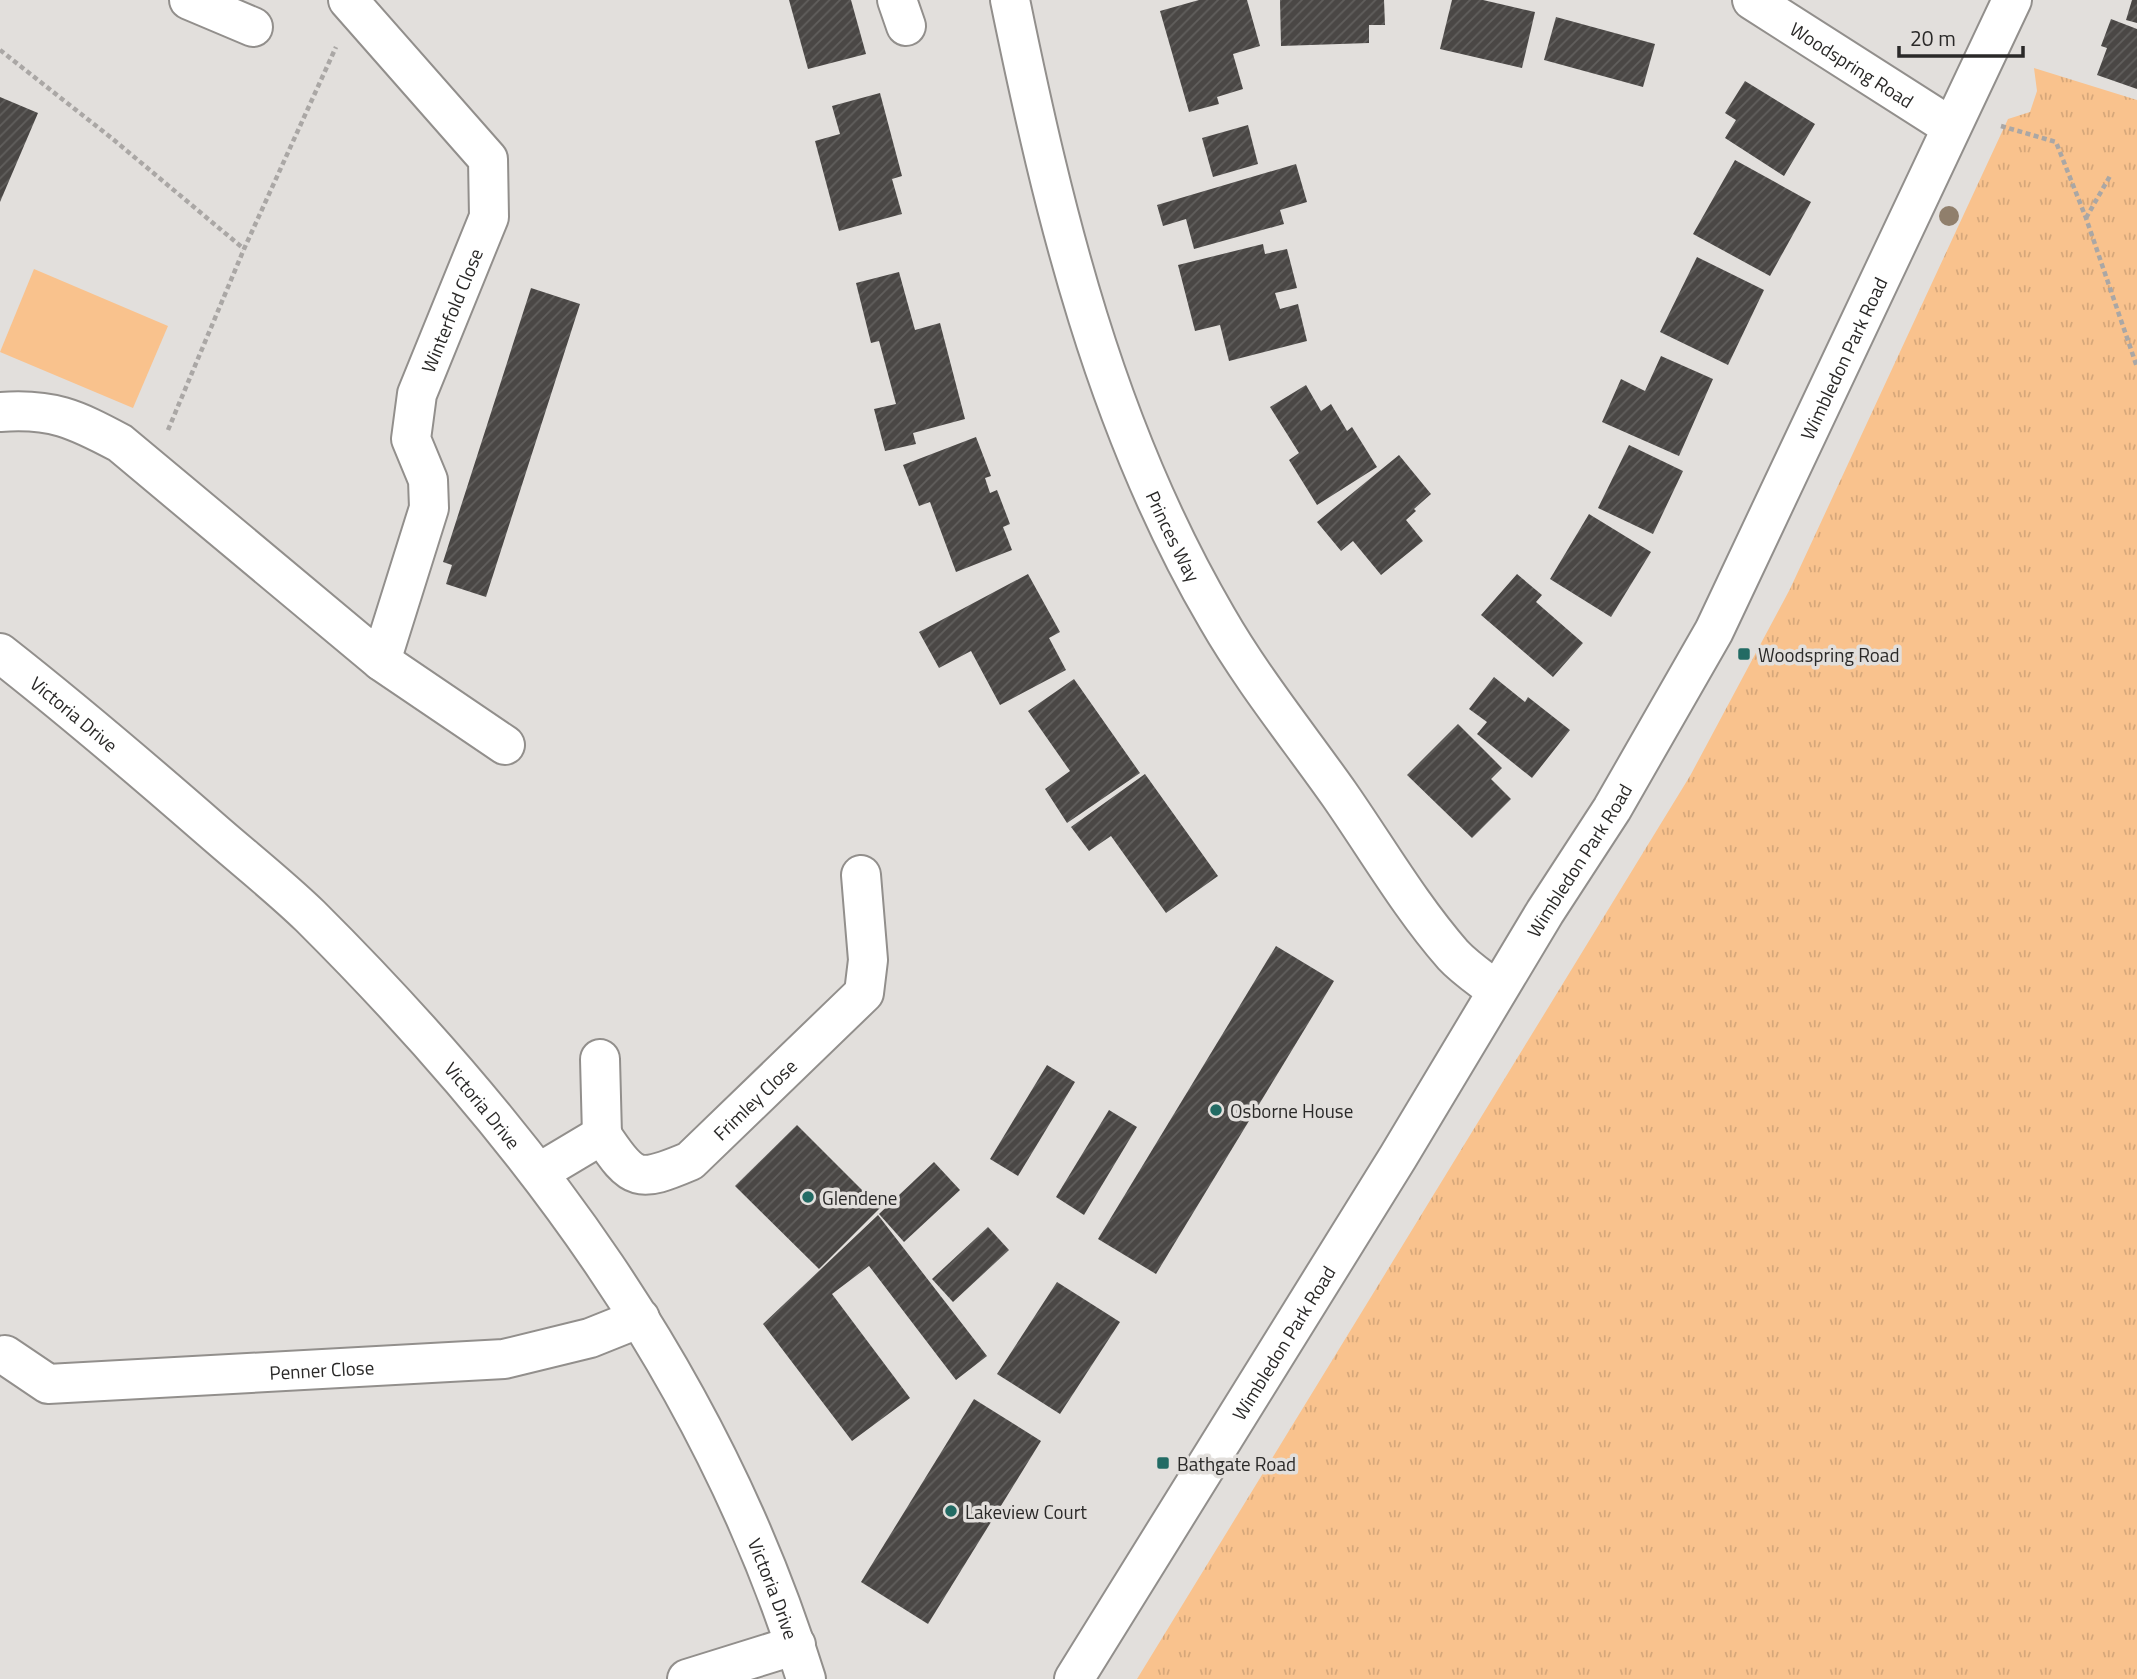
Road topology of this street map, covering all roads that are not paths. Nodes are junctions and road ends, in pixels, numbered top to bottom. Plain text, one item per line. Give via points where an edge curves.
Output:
1 (188, 0) edge
2 (1010, 0) edge
3 (1752, 0) edge
4 (2012, 0) edge
5 (351, 3) edge
6 (253, 27) dead end
7 (1951, 127) junction
8 (0, 412) edge
9 (0, 653) edge
10 (381, 662) junction
11 (505, 745) dead end
12 (861, 875) dead end
13 (1497, 990) junction
14 (600, 1059) dead end
15 (602, 1135) junction
16 (540, 1172) junction
17 (640, 1318) junction
18 (5, 1355) dead end
19 (801, 1662) edge
20 (687, 1679) edge
21 (1073, 1679) edge

1 - 6 street
2 - 13 street, Princes Way via 1039,142 1092,338 1169,529 1217,619 1414,902 1453,955
3 - 7 street, Woodspring Road
4 - 7 street, Wimbledon Park Road
5 - 10 street, Winterfold Close via 488,159 489,217 417,394 411,439 428,480 429,508
7 - 13 street, Wimbledon Park Road via 1714,631 1612,809
8 - 10 street via 35,409 79,421 120,443
9 - 16 street, Victoria Drive via 95,728 308,915 448,1062
10 - 11 street
12 - 15 street, Frimley Close via 868,960 863,993 690,1161 653,1177 637,1174 621,1164
13 - 21 street, Wimbledon Park Road
14 - 15 street
15 - 16 street
16 - 17 street, Victoria Drive
17 - 18 street, Penner Close via 590,1338 504,1359 48,1384
17 - 19 street, Victoria Drive via 699,1423 755,1542
19 - 20 street

